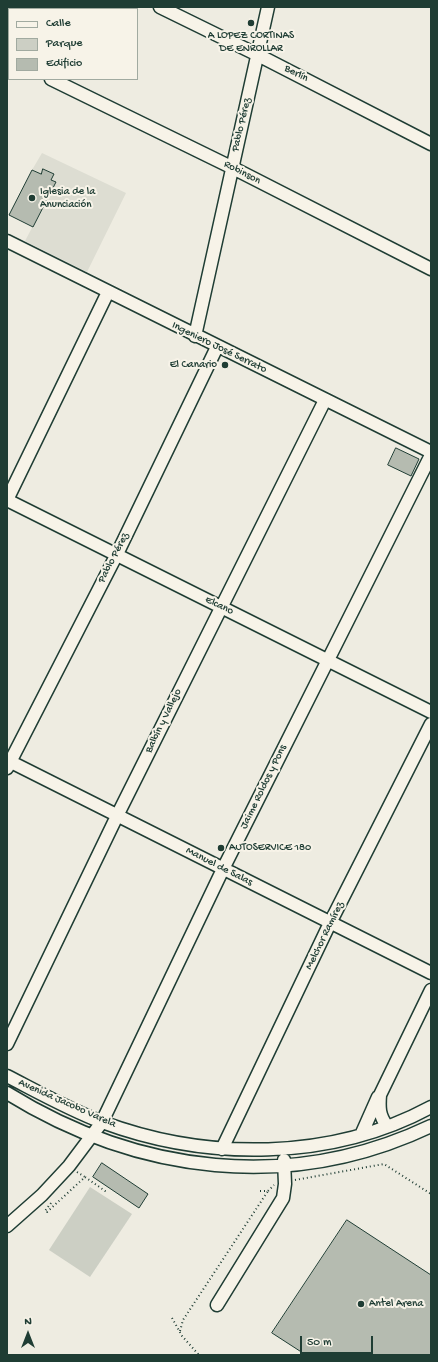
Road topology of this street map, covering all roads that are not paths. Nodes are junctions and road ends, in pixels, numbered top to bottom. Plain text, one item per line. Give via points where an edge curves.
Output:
1 (160, 7) edge
2 (268, 7) edge
3 (258, 54) junction
4 (53, 80) edge
5 (431, 144) edge
6 (233, 168) junction
7 (7, 241) edge
8 (431, 268) edge
9 (108, 292) junction
10 (195, 336) junction
11 (217, 347) junction
12 (324, 400) junction
13 (431, 454) edge
14 (7, 500) edge
15 (116, 554) junction
16 (221, 607) junction
17 (327, 659) junction
18 (431, 712) edge
19 (431, 724) edge
20 (8, 763) edge
21 (117, 816) junction
22 (223, 869) junction
23 (330, 923) junction
24 (431, 973) edge
25 (431, 990) edge
26 (7, 1044) edge
27 (7, 1076) edge
28 (7, 1093) edge
29 (380, 1095) junction
30 (431, 1106) edge
31 (404, 1120) junction
32 (102, 1122) junction
33 (387, 1126) junction
34 (431, 1126) edge
35 (362, 1133) junction
36 (92, 1136) junction
37 (409, 1137) junction
38 (222, 1149) junction
39 (283, 1149) junction
40 (285, 1167) junction
41 (7, 1226) edge
42 (217, 1304) dead end

1 - 3 street, Berlín
2 - 3 street, Pablo Pérez
3 - 5 street, Berlín
3 - 6 street, Pablo Pérez
4 - 6 street, Robinson
6 - 8 street, Robinson
6 - 10 street, Pablo Pérez
7 - 9 street, Ingeniero José Serrato
9 - 10 street, Ingeniero José Serrato
9 - 14 street
10 - 11 street, Ingeniero José Serrato
11 - 12 street, Ingeniero José Serrato
11 - 15 street, Pablo Pérez
12 - 13 street, Ingeniero José Serrato
12 - 16 street, Balbín y Vallejo
13 - 17 street, Jaime Roldos y Pons
14 - 15 street, Elcano
15 - 16 street, Elcano
15 - 20 street, Pablo Pérez
16 - 17 street, Elcano
16 - 21 street, Balbín y Vallejo
17 - 18 street, Elcano
17 - 22 street, Jaime Roldos y Pons
19 - 23 street, Melchor Ramírez
20 - 21 street, Manuel de Salas
21 - 22 street, Manuel de Salas
21 - 26 street, Balbín y Vallejo
22 - 23 street, Manuel de Salas
22 - 32 street, Jaime Roldos y Pons
23 - 24 street, Manuel de Salas
23 - 38 street, Melchor Ramírez
25 - 29 street
27 - 32 street, Avenida Jacobo Varela
28 - 36 street, Avenida Jacobo Varela via 39,1113
29 - 33 street via 379,1110
29 - 35 street via 376,1098
30 - 31 street, Avenida Jacobo Varela
31 - 33 street, Avenida Jacobo Varela
31 - 37 street
32 - 36 street, Jaime Roldos y Pons
32 - 38 street, Avenida Jacobo Varela via 166,1140
33 - 35 street, Avenida Jacobo Varela
34 - 37 street, Avenida Jacobo Varela
35 - 39 street, Avenida Jacobo Varela via 323,1143
36 - 40 street, Avenida Jacobo Varela via 151,1156 183,1162 238,1167
36 - 41 street, Jaime Roldos y Pons via 42,1195
37 - 40 street, Avenida Jacobo Varela via 360,1154
38 - 39 street, Avenida Jacobo Varela
39 - 40 street
40 - 42 street via 283,1198

